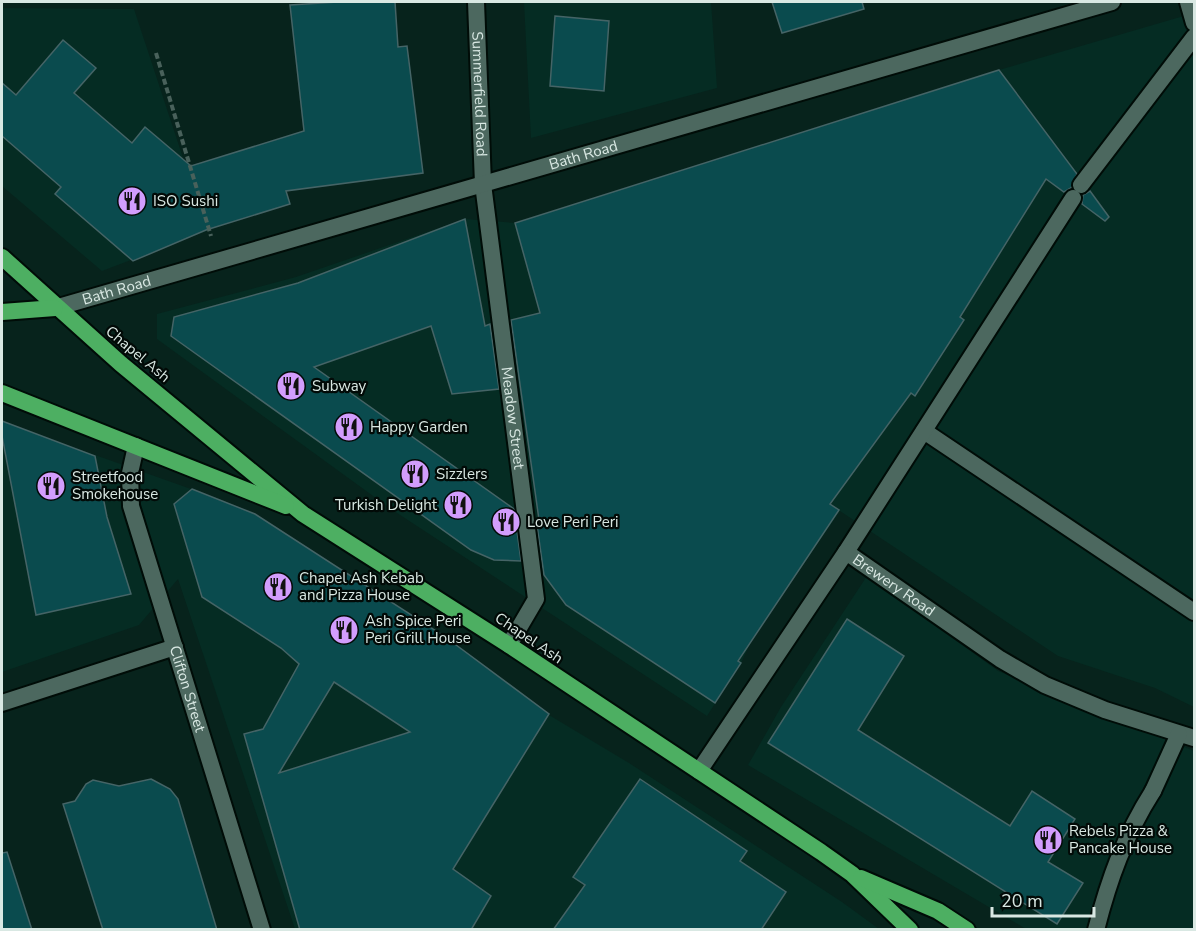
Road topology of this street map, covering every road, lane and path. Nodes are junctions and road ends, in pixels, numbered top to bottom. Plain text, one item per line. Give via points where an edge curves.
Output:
1 (477, 2) edge
2 (1112, 2) edge
3 (1188, 2) edge
4 (1194, 23) edge
5 (1194, 37) edge
6 (156, 53) dead end
7 (483, 184) junction
8 (2, 257) edge
9 (219, 260) junction
10 (55, 308) junction
11 (2, 312) edge
12 (2, 393) edge
13 (924, 431) junction
14 (136, 446) junction
15 (303, 514) junction
16 (846, 552) junction
17 (1194, 612) edge
18 (509, 645) junction
19 (175, 647) junction
20 (2, 703) edge
21 (1187, 736) edge
22 (699, 771) junction
23 (852, 874) junction
24 (262, 930) edge
25 (910, 930) edge
26 (967, 930) edge
27 (1096, 930) edge

1 - 7 street, Summerfield Road
2 - 7 street, Bath Road
3 - 4 street
5 - 13 street via 1077,191
6 - 9 path
7 - 9 street, Bath Road
7 - 18 street, Meadow Street via 536,599
8 - 10 highway, Chapel Ash
9 - 10 street, Bath Road
10 - 11 highway
10 - 15 highway, Chapel Ash
12 - 14 highway
13 - 16 street
13 - 17 street
14 - 15 highway
14 - 19 street, Clifton Street via 130,473 131,506
15 - 18 highway, Chapel Ash
16 - 21 street, Brewery Road via 1000,659 1045,685 1105,710
16 - 22 street, Brewery Road
18 - 22 highway, Chapel Ash
19 - 20 street
19 - 24 street, Clifton Street
21 - 27 street, Brewery Road via 1132,824 1111,874
22 - 23 highway, Chapel Ash
23 - 25 highway
23 - 26 highway via 938,911

